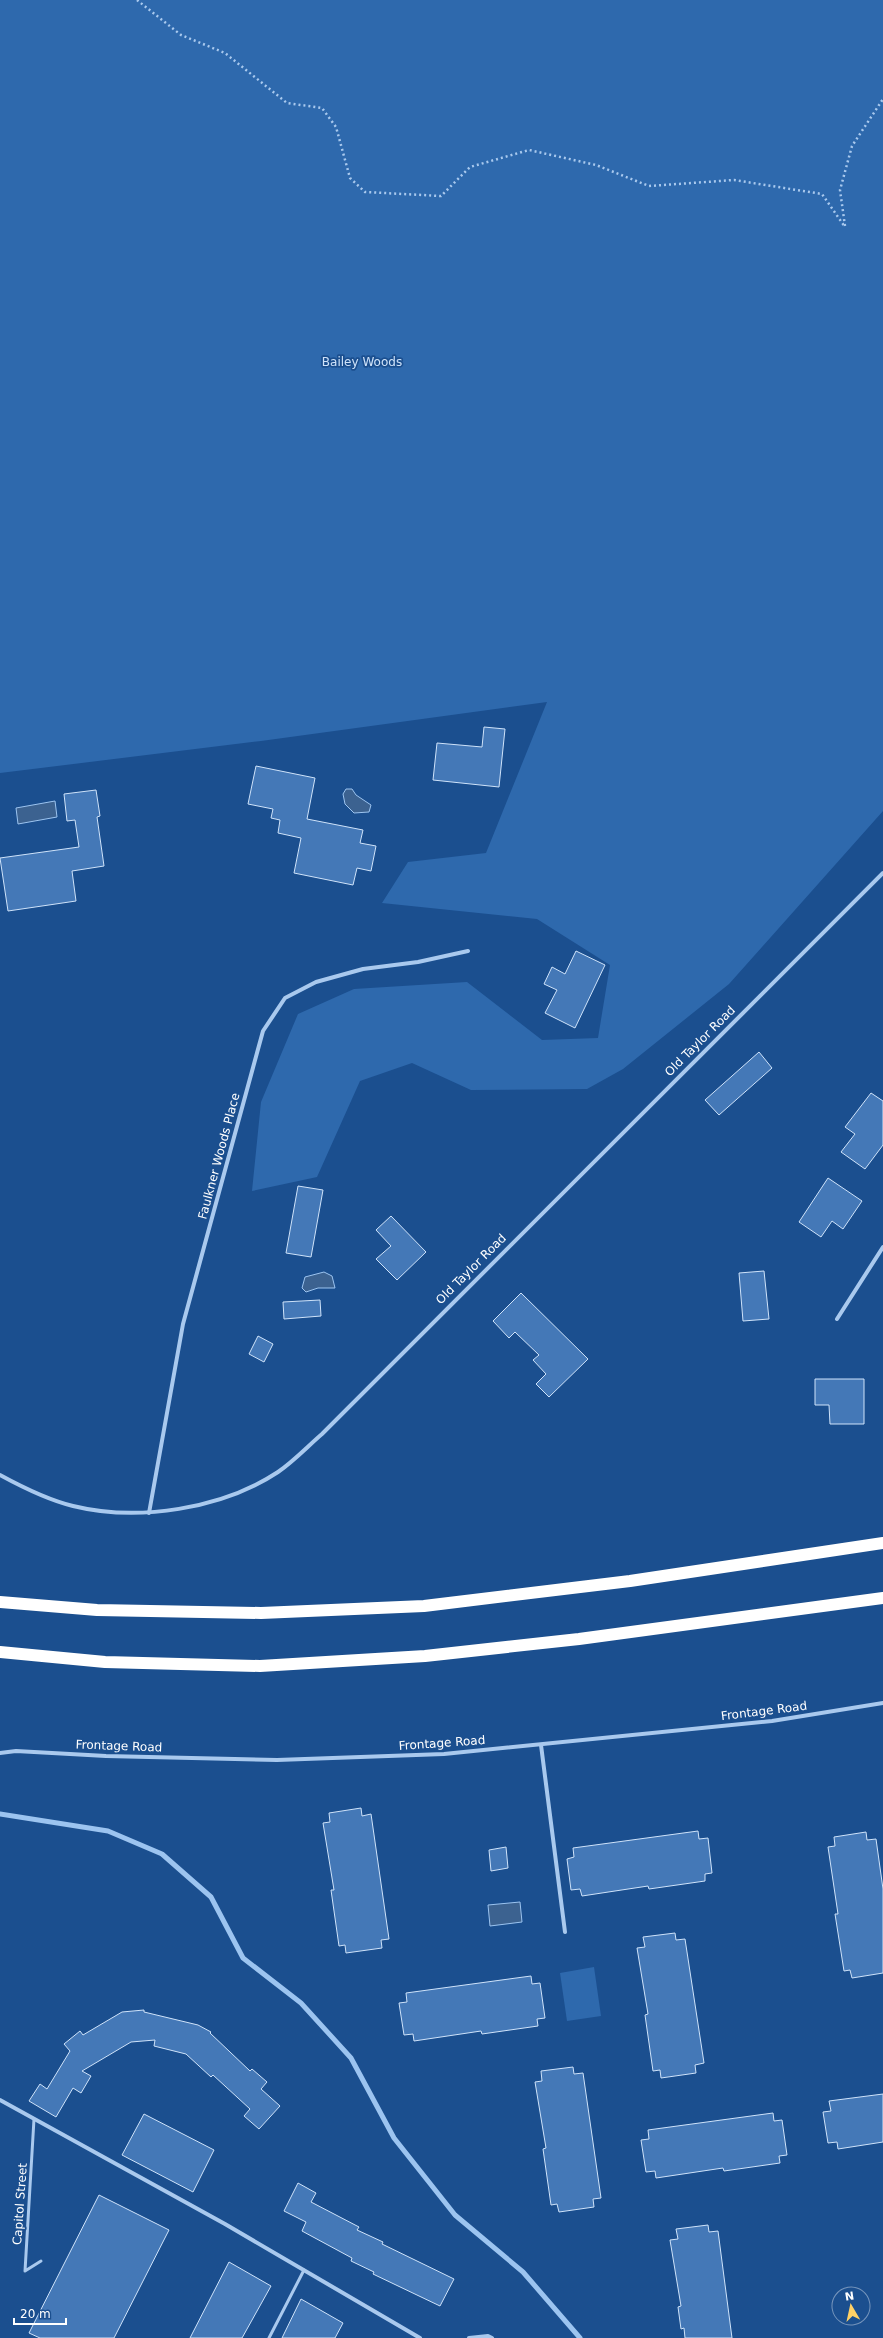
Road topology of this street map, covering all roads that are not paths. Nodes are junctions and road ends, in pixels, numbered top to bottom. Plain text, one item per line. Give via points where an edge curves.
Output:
1 (883, 873) edge
2 (468, 951) dead end
3 (883, 1247) edge
4 (837, 1319) dead end
5 (0, 1475) edge
6 (149, 1512) junction
7 (883, 1543) edge
8 (883, 1598) edge
9 (0, 1602) edge
10 (0, 1652) edge
11 (883, 1703) edge
12 (541, 1746) junction
13 (0, 1753) edge
14 (566, 1932) dead end
15 (0, 2100) edge
16 (34, 2119) junction
17 (41, 2261) dead end
18 (304, 2270) junction
19 (269, 2338) edge
20 (420, 2338) edge
21 (469, 2338) edge
22 (492, 2338) edge

1 - 6 street, Old Taylor Road via 322,1434 278,1472 233,1494 191,1506
2 - 6 street, Faulkner Woods Place via 418,962 363,969 316,982 285,998 263,1031 183,1324
3 - 4 street
5 - 6 street, Old Taylor Road via 72,1506 116,1512
7 - 9 highway via 630,1581 424,1606 261,1614 97,1610
8 - 10 highway via 579,1639 425,1656 260,1666 105,1662
11 - 12 street, Frontage Road via 772,1721
12 - 13 street, Frontage Road via 444,1754 277,1760
12 - 14 street
15 - 16 street
16 - 17 lane, Capitol Street via 25,2271
16 - 18 street
18 - 19 lane
18 - 20 street
21 - 22 street

